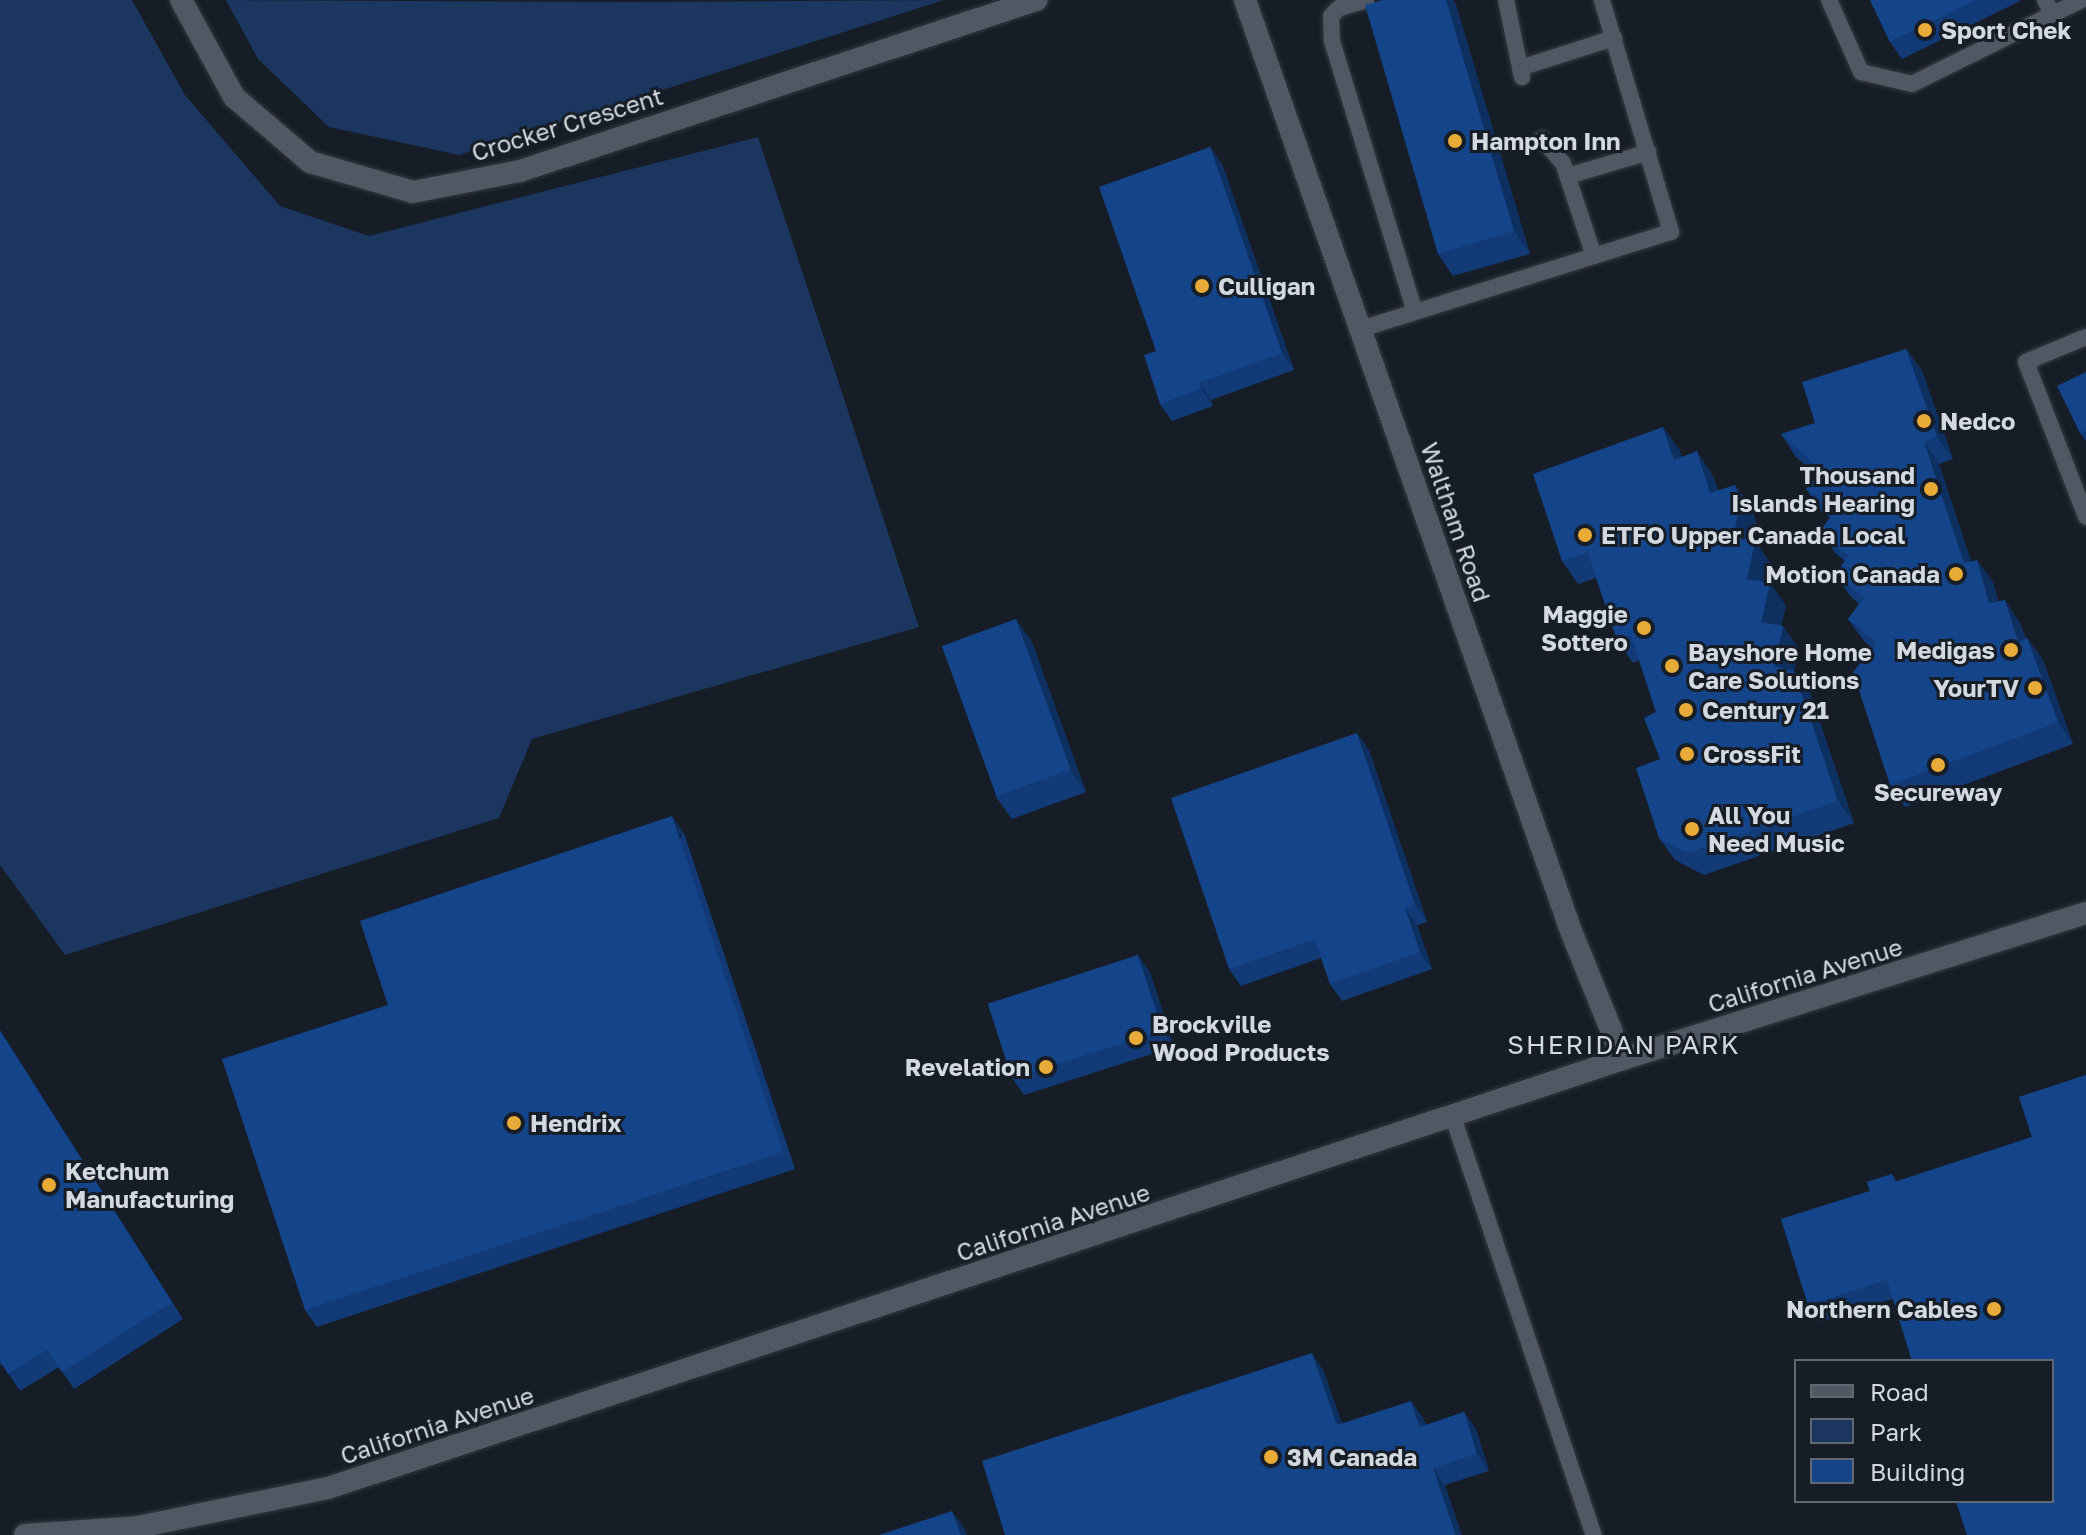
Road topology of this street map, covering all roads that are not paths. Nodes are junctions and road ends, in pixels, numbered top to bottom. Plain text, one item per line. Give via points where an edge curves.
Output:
1 (181, 0) edge
2 (1036, 0) edge
3 (1245, 0) edge
4 (1366, 0) edge
5 (1506, 0) edge
6 (1602, 0) edge
7 (1829, 0) edge
8 (2081, 0) edge
9 (2048, 7) edge
10 (1614, 38) junction
11 (1542, 139) dead end
12 (1649, 152) junction
13 (1568, 176) junction
14 (1594, 256) junction
15 (1415, 312) junction
16 (1361, 329) junction
17 (2086, 337) edge
18 (2086, 517) edge
19 (2086, 913) edge
20 (1623, 1059) junction
21 (1453, 1117) junction
22 (25, 1535) edge
23 (1594, 1535) edge

1 - 2 street, Crocker Crescent via 234,97 310,162 413,192 520,171
3 - 16 street, Waltham Road
4 - 15 lane via 1331,16 1332,41
5 - 10 lane via 1521,73
6 - 10 lane
7 - 9 lane via 1861,72 1912,84
8 - 9 lane
10 - 12 lane
11 - 13 lane
12 - 13 lane
12 - 14 lane via 1671,232
13 - 14 lane
14 - 15 lane
15 - 16 lane
16 - 20 street, Waltham Road via 1571,931
17 - 18 lane via 2026,362
19 - 20 street, California Avenue
20 - 21 street, California Avenue
21 - 22 street, California Avenue via 328,1488 138,1527
21 - 23 lane

